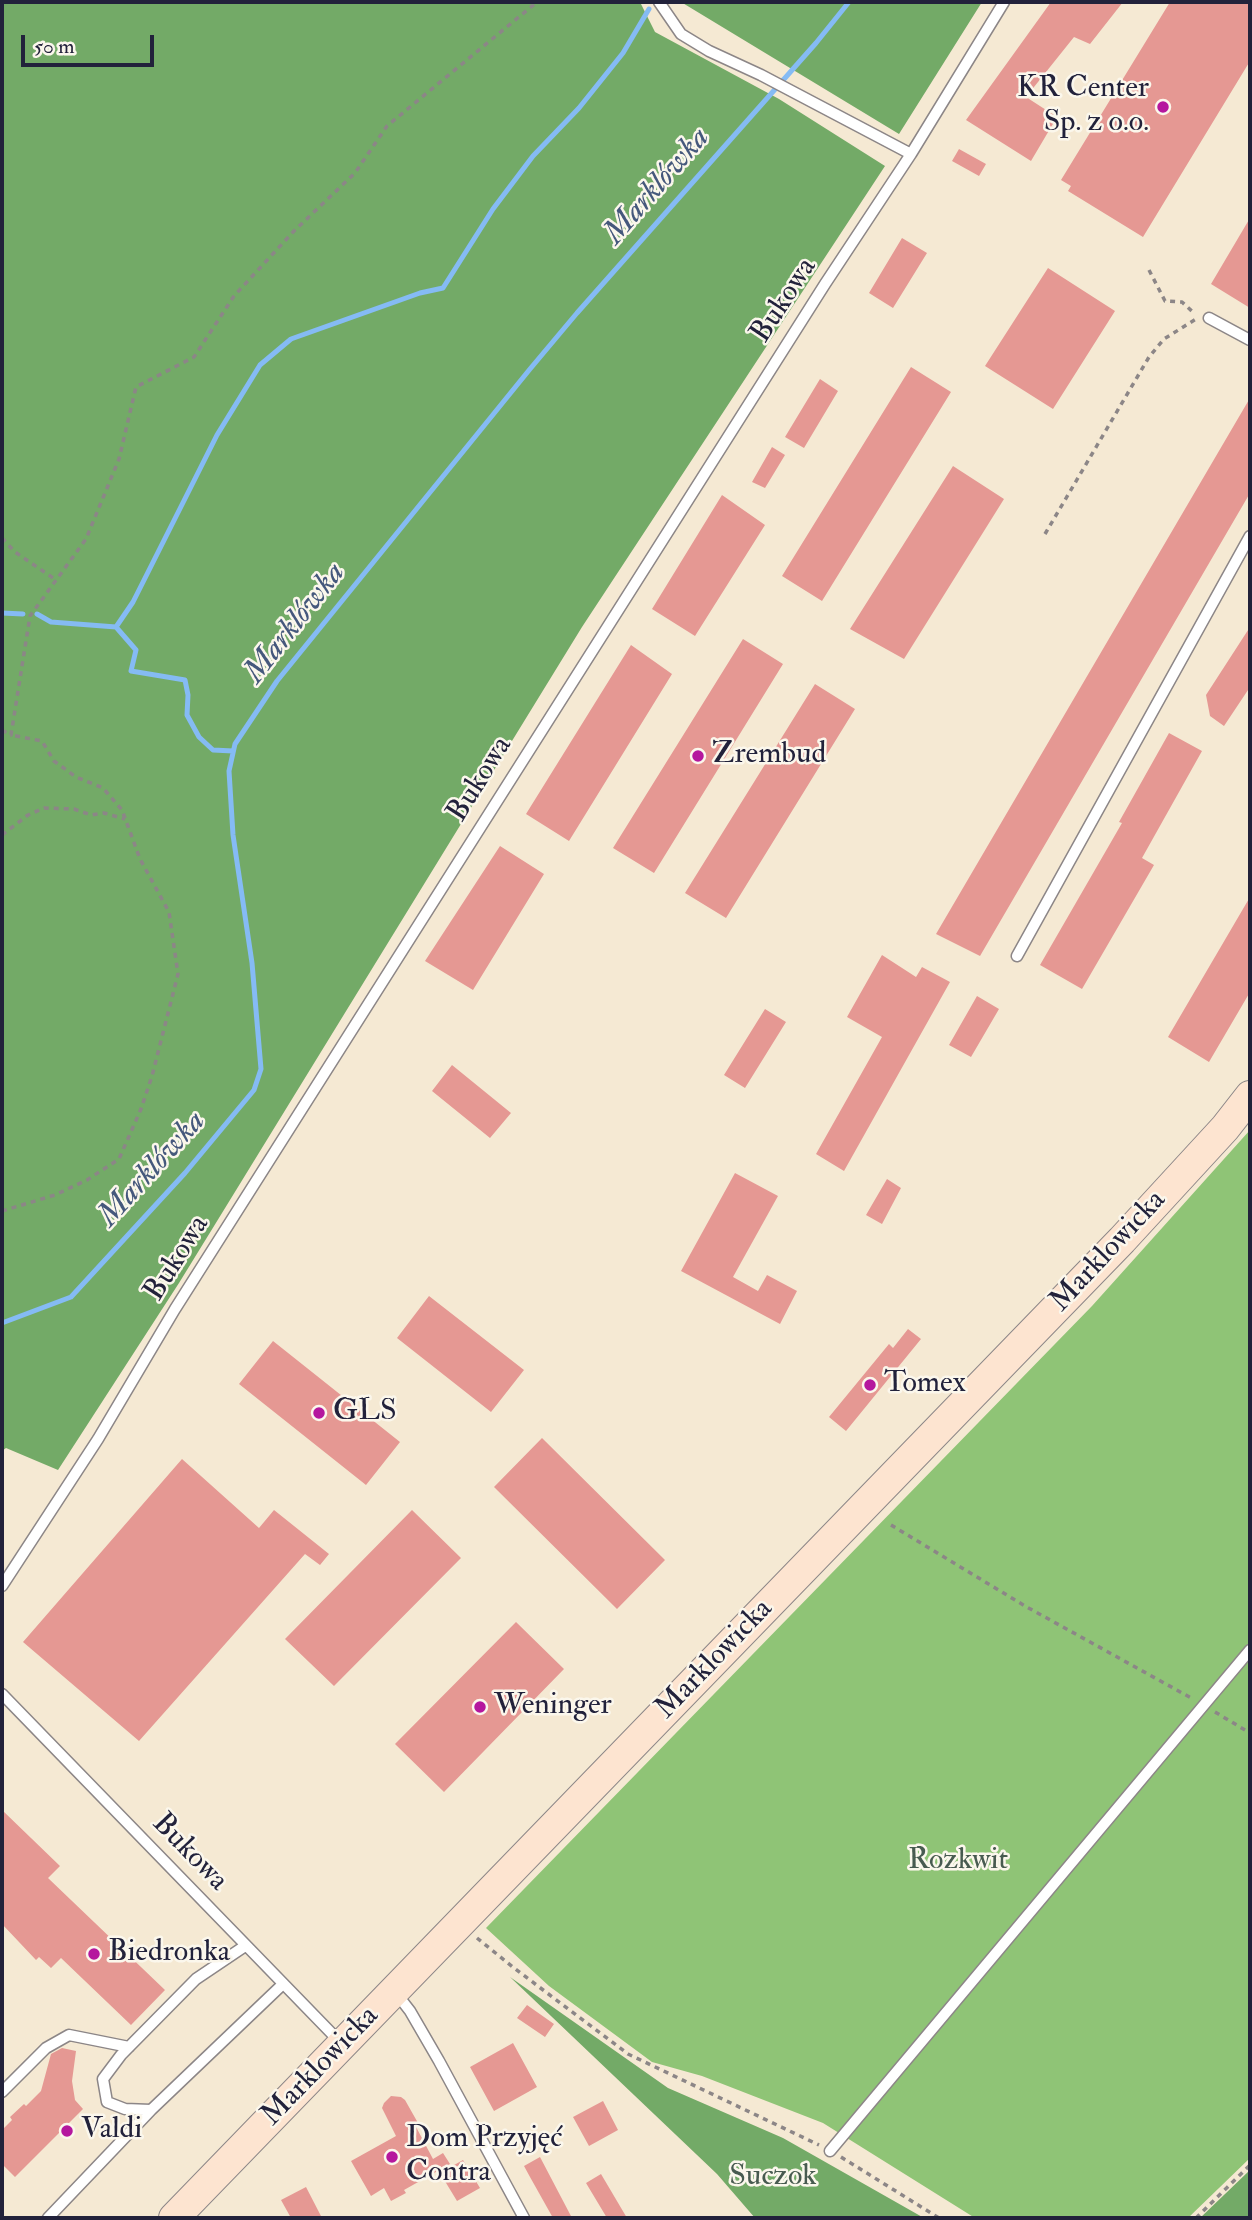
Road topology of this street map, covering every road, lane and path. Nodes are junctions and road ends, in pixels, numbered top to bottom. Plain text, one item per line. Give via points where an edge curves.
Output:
1 (537, 2) edge
2 (659, 2) edge
3 (1004, 2) edge
4 (911, 153) junction
5 (1149, 270) dead end
6 (1204, 318) junction
7 (1250, 340) edge
8 (1045, 534) dead end
9 (1250, 536) edge
10 (2, 538) edge
11 (56, 580) junction
12 (2, 730) edge
13 (11, 735) junction
14 (126, 820) junction
15 (2, 835) edge
16 (1017, 956) dead end
17 (1250, 1096) edge
18 (2, 1212) edge
19 (891, 1525) dead end
20 (2, 1586) edge
21 (1250, 1650) edge
22 (2, 1694) edge
23 (1204, 1705) junction
24 (1250, 1734) edge
25 (460, 1923) junction
26 (245, 1946) junction
27 (284, 1983) junction
28 (394, 1991) junction
29 (342, 2044) junction
30 (129, 2047) junction
31 (2, 2092) edge
32 (151, 2110) junction
33 (831, 2151) junction
34 (1250, 2165) edge
35 (48, 2218) edge
36 (174, 2218) edge
37 (524, 2218) edge
38 (939, 2218) edge
39 (1196, 2218) edge

1 - 11 path via 387,125 355,173 234,296 194,357 136,387 119,459 86,539
2 - 4 lane via 681,34 709,51
3 - 4 lane, Bukowa
4 - 20 lane, Bukowa
5 - 6 path via 1165,301 1182,302
6 - 7 lane
6 - 8 path via 1164,339 1149,356
9 - 16 lane
10 - 11 path
11 - 13 path via 30,616
12 - 13 path
13 - 14 path via 41,741 54,761 103,788
14 - 15 path via 104,813 44,808
14 - 18 path via 140,859 169,912 178,974 152,1076 119,1159 55,1195
17 - 25 main road, Marklowicka via 1122,1240
19 - 23 path
21 - 23 lane
22 - 26 lane, Bukowa
23 - 24 path
23 - 33 lane
25 - 28 main road, Marklowicka
25 - 33 path via 628,2054
26 - 27 lane, Bukowa
26 - 30 lane via 196,1979
27 - 29 lane, Bukowa
27 - 32 lane
28 - 29 main road, Marklowicka
28 - 37 lane via 433,2051
29 - 36 main road, Marklowicka
30 - 31 lane via 69,2035 46,2048
30 - 32 lane via 103,2079 107,2102 125,2109
32 - 35 lane
33 - 38 path
34 - 39 path

